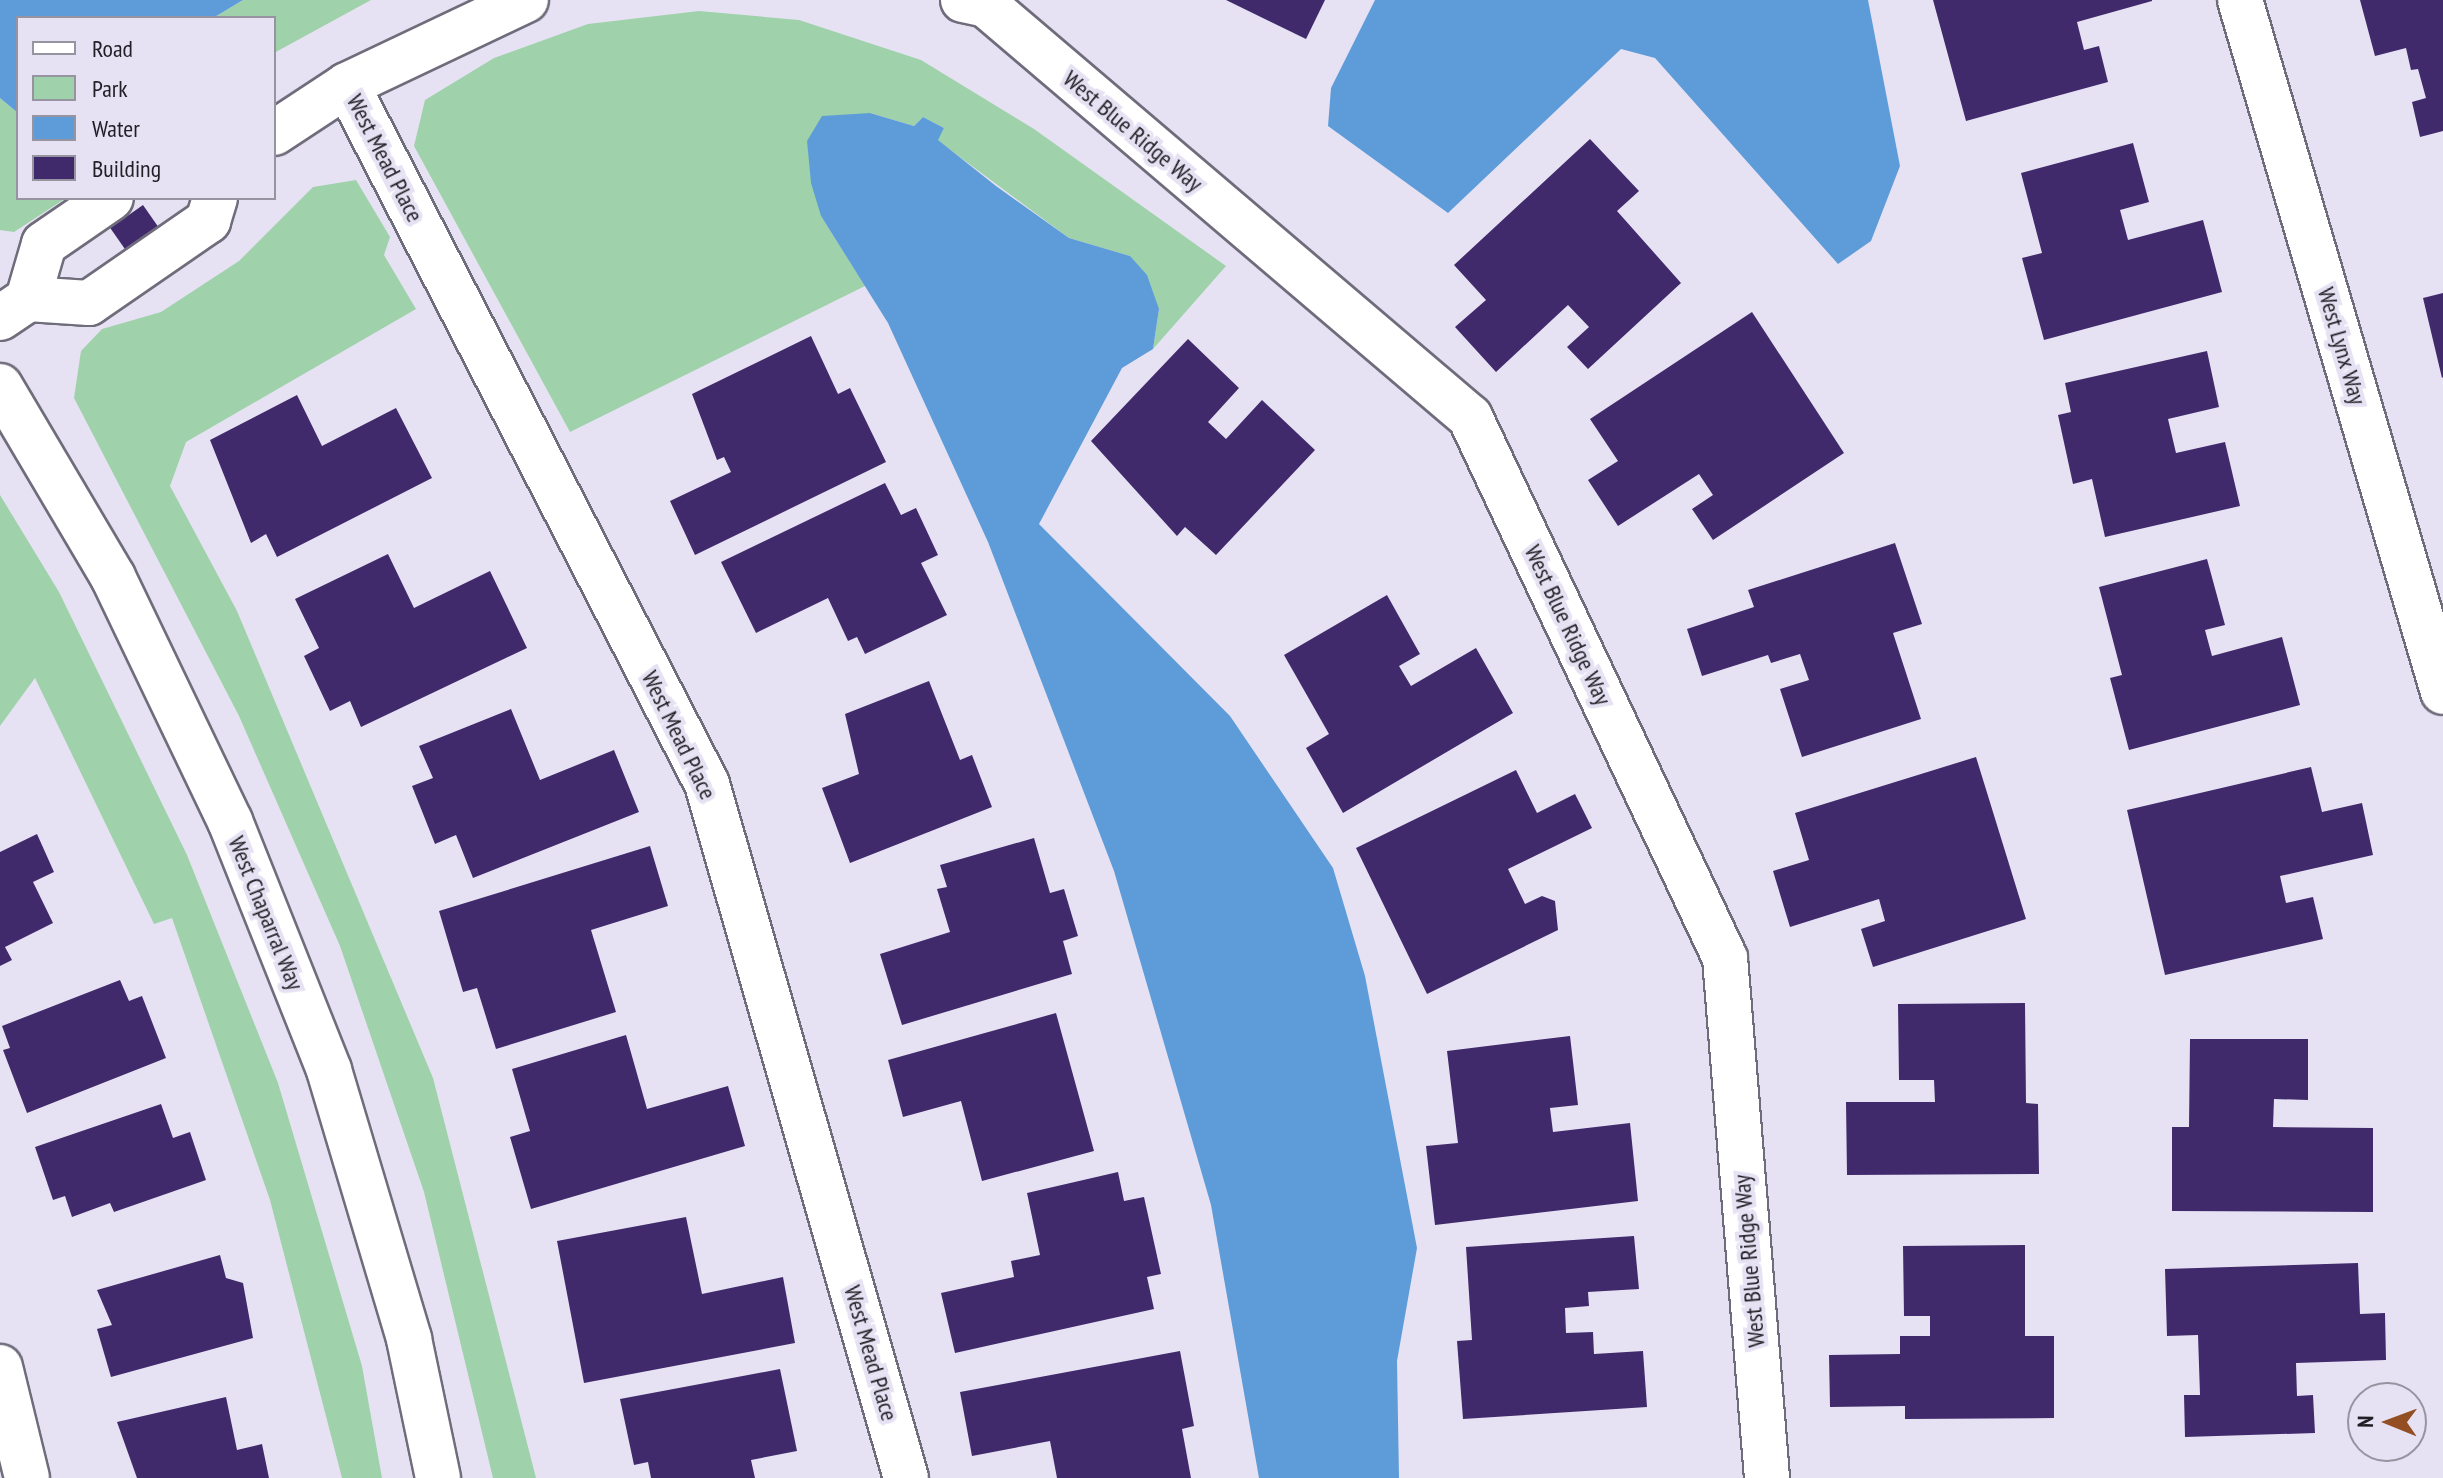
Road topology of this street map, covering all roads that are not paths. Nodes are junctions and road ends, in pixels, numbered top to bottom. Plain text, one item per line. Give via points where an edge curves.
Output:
1 (526, 0) edge
2 (2240, 0) edge
3 (979, 2) edge
4 (347, 85) junction
5 (276, 132) edge
6 (108, 200) edge
7 (214, 200) edge
8 (14, 309) edge
9 (0, 386) edge
10 (2443, 692) edge
11 (0, 1367) edge
12 (27, 1478) edge
13 (438, 1478) edge
14 (906, 1478) edge
15 (1767, 1478) edge

1 - 4 street
2 - 10 street, West Lynx Way
3 - 15 street, West Blue Ridge Way via 1470,417 1725,958
4 - 5 street
4 - 14 street, West Mead Place via 707,784
6 - 8 street via 44,244
7 - 8 street via 208,221 89,303
9 - 13 street, West Chaparral Way via 113,577 230,821 329,1070 409,1339
11 - 12 street

